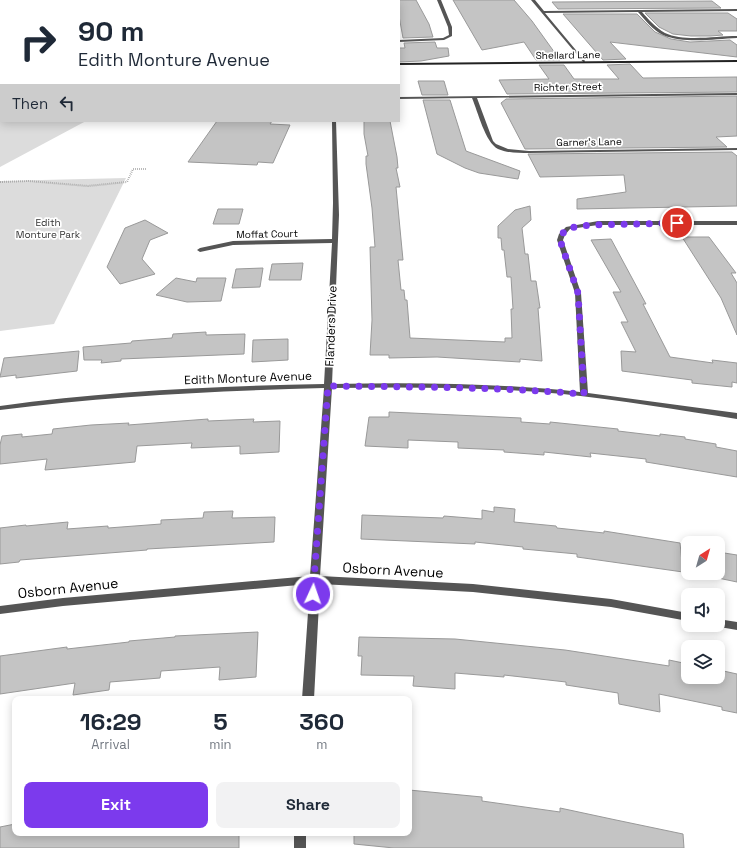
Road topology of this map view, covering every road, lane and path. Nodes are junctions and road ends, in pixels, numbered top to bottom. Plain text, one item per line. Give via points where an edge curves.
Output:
1 (438, 0) edge
2 (533, 0) edge
3 (737, 10) edge
4 (639, 11) junction
5 (543, 12) junction
6 (737, 37) edge
7 (400, 41) edge
8 (737, 61) edge
9 (584, 62) junction
10 (400, 64) edge
11 (737, 94) edge
12 (474, 97) junction
13 (400, 98) edge
14 (334, 122) edge
15 (737, 149) edge
16 (146, 169) dead end
17 (0, 182) edge
18 (737, 224) edge
19 (334, 241) junction
20 (200, 250) dead end
21 (328, 386) junction
22 (584, 394) junction
23 (0, 408) edge
24 (737, 416) edge
25 (314, 580) junction
26 (0, 610) edge
27 (681, 616) edge
28 (725, 624) edge
29 (737, 626) edge
30 (308, 696) edge
31 (300, 836) edge
32 (300, 848) edge

1 - 7 street via 451,35 444,39
2 - 5 street
3 - 4 street
4 - 5 street
4 - 6 street via 666,35
5 - 9 street
8 - 9 main road, Shellard Lane
9 - 10 main road, Shellard Lane
11 - 12 street, Richter Street
12 - 13 street, Richter Street
12 - 15 street, Garner's Lane via 491,141 495,146 506,150 529,152
14 - 19 street, Flanders Drive
16 - 17 path via 133,169 127,182 99,186 35,181
18 - 22 street via 598,223 568,228 562,234 560,240 578,293
19 - 20 street, Moffat Court via 233,243
19 - 21 street, Flanders Drive
21 - 22 street, Edith Monture Avenue via 460,387
21 - 23 street, Edith Monture Avenue via 260,387 45,402
21 - 25 street, Flanders Drive
22 - 24 street, Edith Monture Avenue
25 - 26 street, Osborn Avenue
25 - 27 street, Osborn Avenue via 473,588 611,603
25 - 30 street, Flanders Drive
28 - 29 street
31 - 32 street

